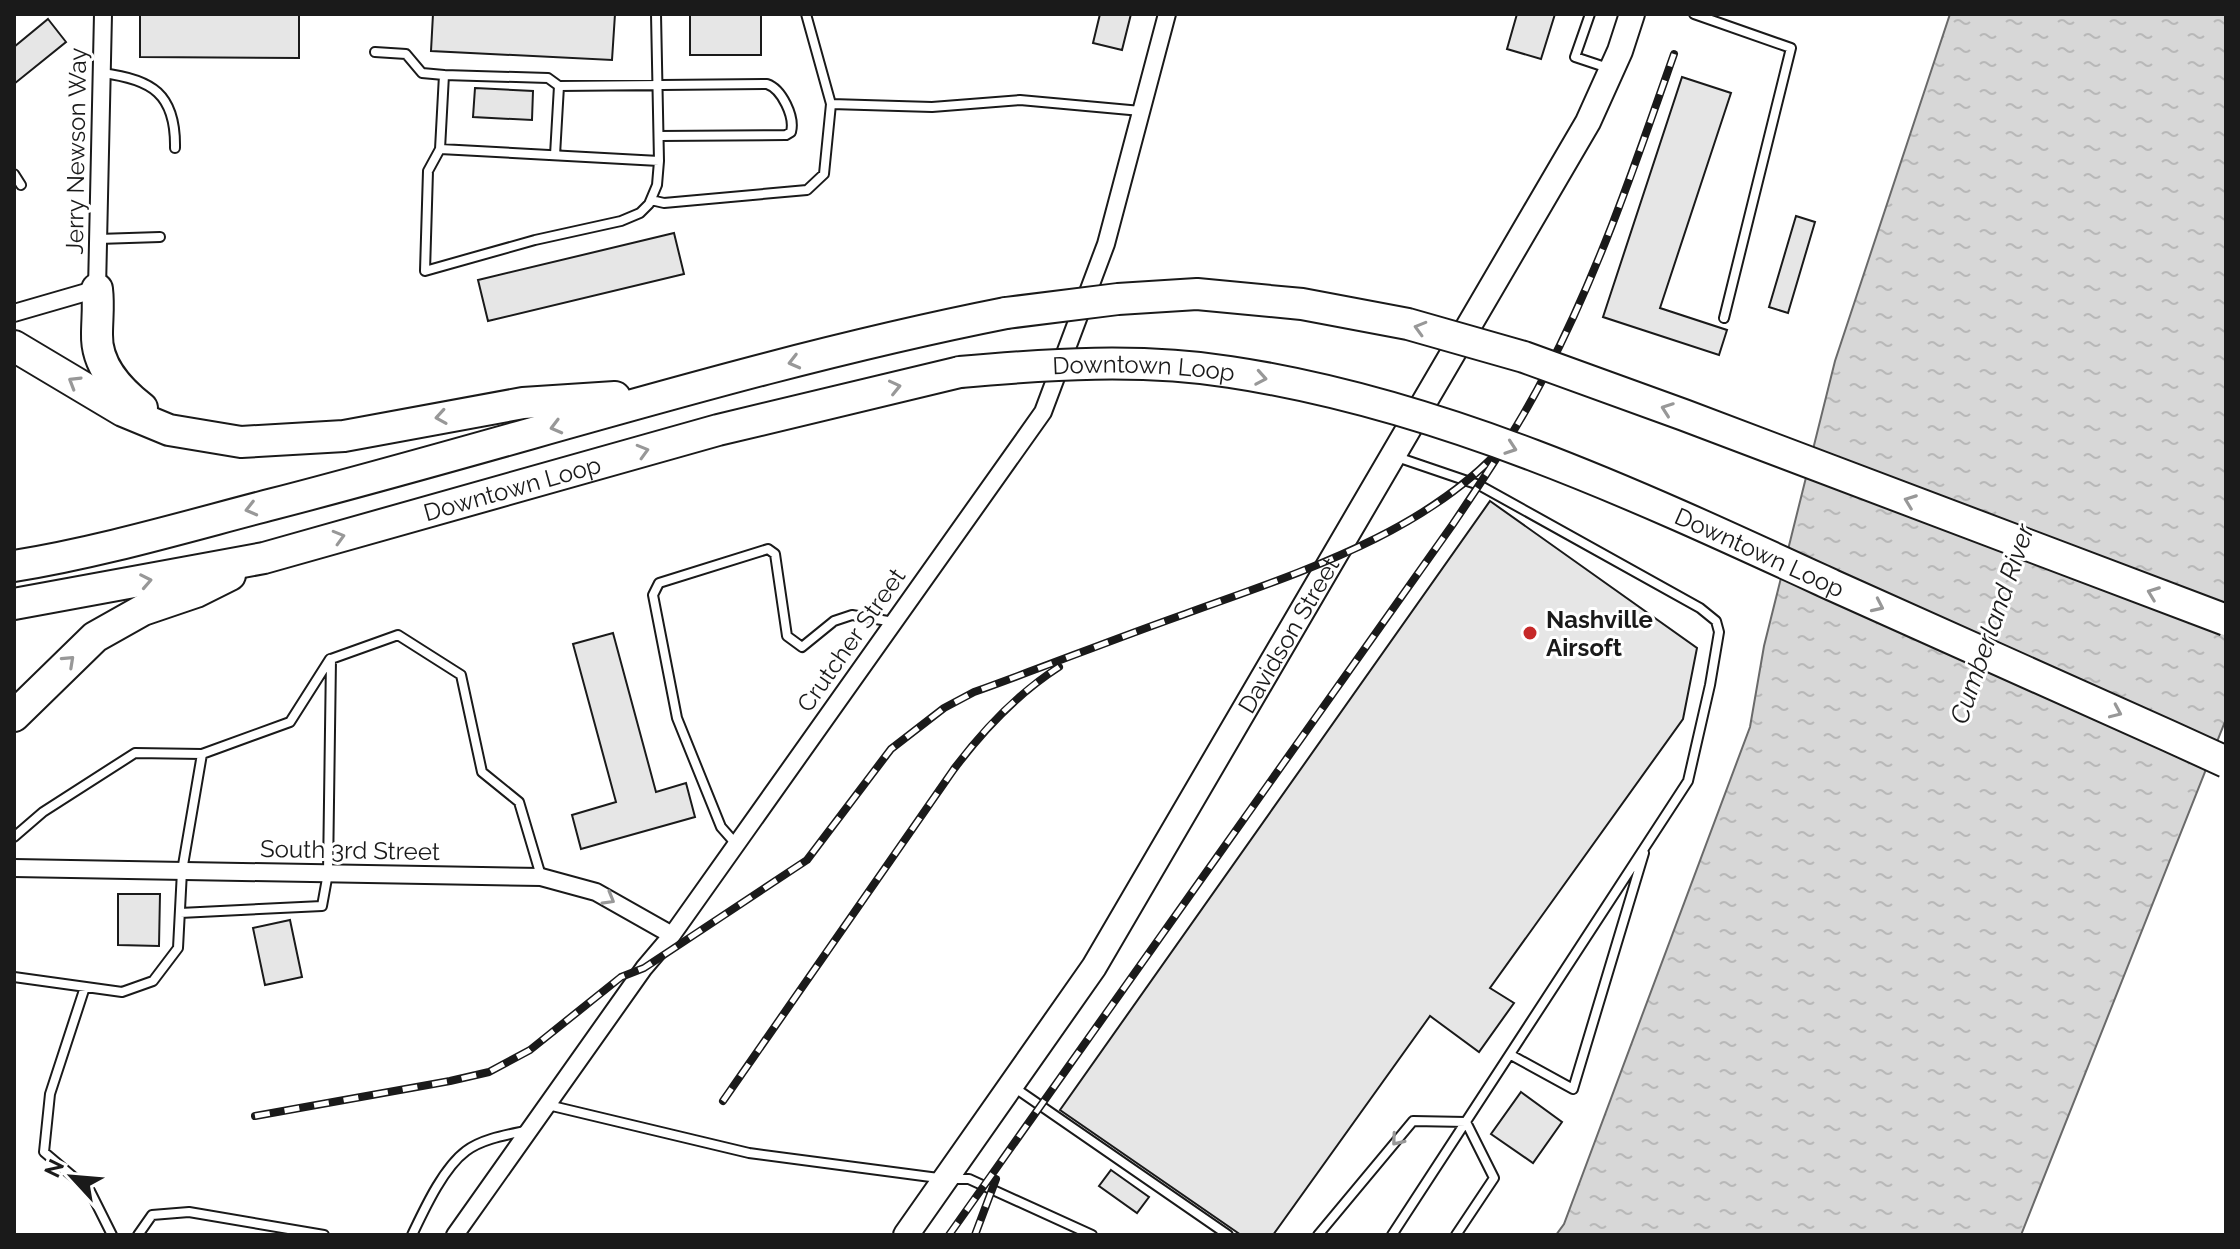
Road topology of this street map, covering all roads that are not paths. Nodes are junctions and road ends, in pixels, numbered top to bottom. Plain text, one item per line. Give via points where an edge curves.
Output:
1 (103, 14) edge
2 (656, 14) edge
3 (806, 14) edge
4 (1167, 14) edge
5 (1590, 14) edge
6 (1632, 14) edge
7 (1694, 14) edge
8 (375, 52) dead end
9 (1612, 69) junction
10 (102, 73) junction
11 (444, 75) junction
12 (658, 85) junction
13 (559, 86) junction
14 (831, 104) junction
15 (1141, 111) junction
16 (659, 136) junction
17 (175, 148) dead end
18 (440, 149) junction
19 (555, 155) junction
20 (659, 161) junction
21 (14, 174) edge
22 (21, 185) dead end
23 (651, 200) junction
24 (160, 237) dead end
25 (98, 239) junction
26 (97, 289) junction
27 (14, 313) edge
28 (1724, 318) dead end
29 (14, 346) edge
30 (685, 392) junction
31 (169, 430) junction
32 (1393, 456) junction
33 (264, 558) junction
34 (14, 566) edge
35 (14, 604) edge
36 (2226, 620) edge
37 (894, 622) junction
38 (331, 659) junction
39 (14, 716) edge
40 (202, 754) junction
41 (2226, 762) edge
42 (14, 837) edge
43 (1647, 841) junction
44 (737, 844) junction
45 (14, 868) edge
46 (182, 871) junction
47 (328, 873) junction
48 (541, 877) junction
49 (180, 913) junction
50 (672, 935) junction
51 (14, 977) edge
52 (85, 987) junction
53 (1511, 1055) junction
54 (1011, 1085) junction
55 (547, 1105) junction
56 (1466, 1122) junction
57 (530, 1130) junction
58 (946, 1179) junction
59 (112, 1235) edge
60 (138, 1235) edge
61 (324, 1235) edge
62 (412, 1235) edge
63 (455, 1235) edge
64 (906, 1235) edge
65 (1092, 1235) edge
66 (1228, 1235) edge
67 (1318, 1235) edge
68 (1392, 1235) edge
69 (1456, 1235) edge

1 - 10 street, Jerry Newson Way
2 - 12 lane
3 - 14 lane
4 - 15 street, Crutcher Street
5 - 9 lane via 1575,57
6 - 9 street, Davidson Street
7 - 28 lane via 1791,48
8 - 11 lane via 406,54 422,73
9 - 32 street, Davidson Street via 1588,122
10 - 17 lane via 124,76 159,93 175,124
10 - 25 street, Jerry Newson Way
11 - 13 lane via 548,78
11 - 18 lane
12 - 13 lane
12 - 16 lane
12 - 16 lane via 767,84 778,90 793,123 786,135
13 - 19 lane
14 - 15 lane via 932,107 1020,100
14 - 23 lane via 824,174 807,190
15 - 37 street, Crutcher Street via 1106,244 1043,412
16 - 20 lane
18 - 19 lane
18 - 23 lane via 428,171 425,271 621,221 640,213
19 - 20 lane
20 - 23 lane
21 - 22 lane
24 - 25 lane
25 - 26 street, Jerry Newson Way
26 - 27 street
26 - 31 highway via 96,338 103,363 114,383
31 -> 29 highway via 123,411
30 -> 31 highway via 523,403 301,440 241,442
30 -> 34 highway, Downtown Loop via 328,490
36 -> 30 highway, Downtown Loop, bridge via 1524,357 1408,324 1302,304 1197,294 1006,313
32 - 43 lane via 1479,485 1716,621 1719,632 1710,685 1688,781
32 - 54 street, Davidson Street via 1094,967
35 -> 33 highway, Downtown Loop
39 -> 33 highway via 95,637 143,610 196,592
33 -> 41 highway, Downtown Loop, bridge via 718,430 960,372 1049,364 1227,371 1320,388 1545,459
37 - 44 street, Crutcher Street
37 - 44 lane via 852,615 834,621 802,647 787,636 775,554 768,549 659,583 653,595 677,718 721,827
38 - 40 lane via 290,722
38 - 47 lane
38 - 48 lane via 398,635 461,675 482,772 519,802
40 - 42 lane via 135,753
40 - 46 lane
43 - 53 lane
43 - 53 lane via 1573,1089
44 - 50 street, Crutcher Street
45 - 46 street, South 3rd Street
46 - 47 street, South 3rd Street
46 - 49 lane
47 - 48 street, South 3rd Street
47 - 49 lane via 322,906
48 -> 50 street, South 3rd Street via 596,892
49 - 52 lane via 178,948 153,981 122,992
50 - 55 street, Crutcher Street
51 - 52 lane
52 - 59 lane via 50,1094 44,1152 90,1191
53 - 56 lane
54 - 58 street, Davidson Street
54 - 66 lane
55 - 57 street, Crutcher Street
55 - 58 lane via 749,1153
56 -> 67 lane via 1413,1121
56 - 68 lane
56 - 69 lane via 1494,1178
57 - 62 lane via 466,1151 434,1190
57 - 63 street, Crutcher Street
58 - 64 street, Davidson Street
58 - 65 lane via 969,1179
60 - 61 lane via 152,1215 189,1212

